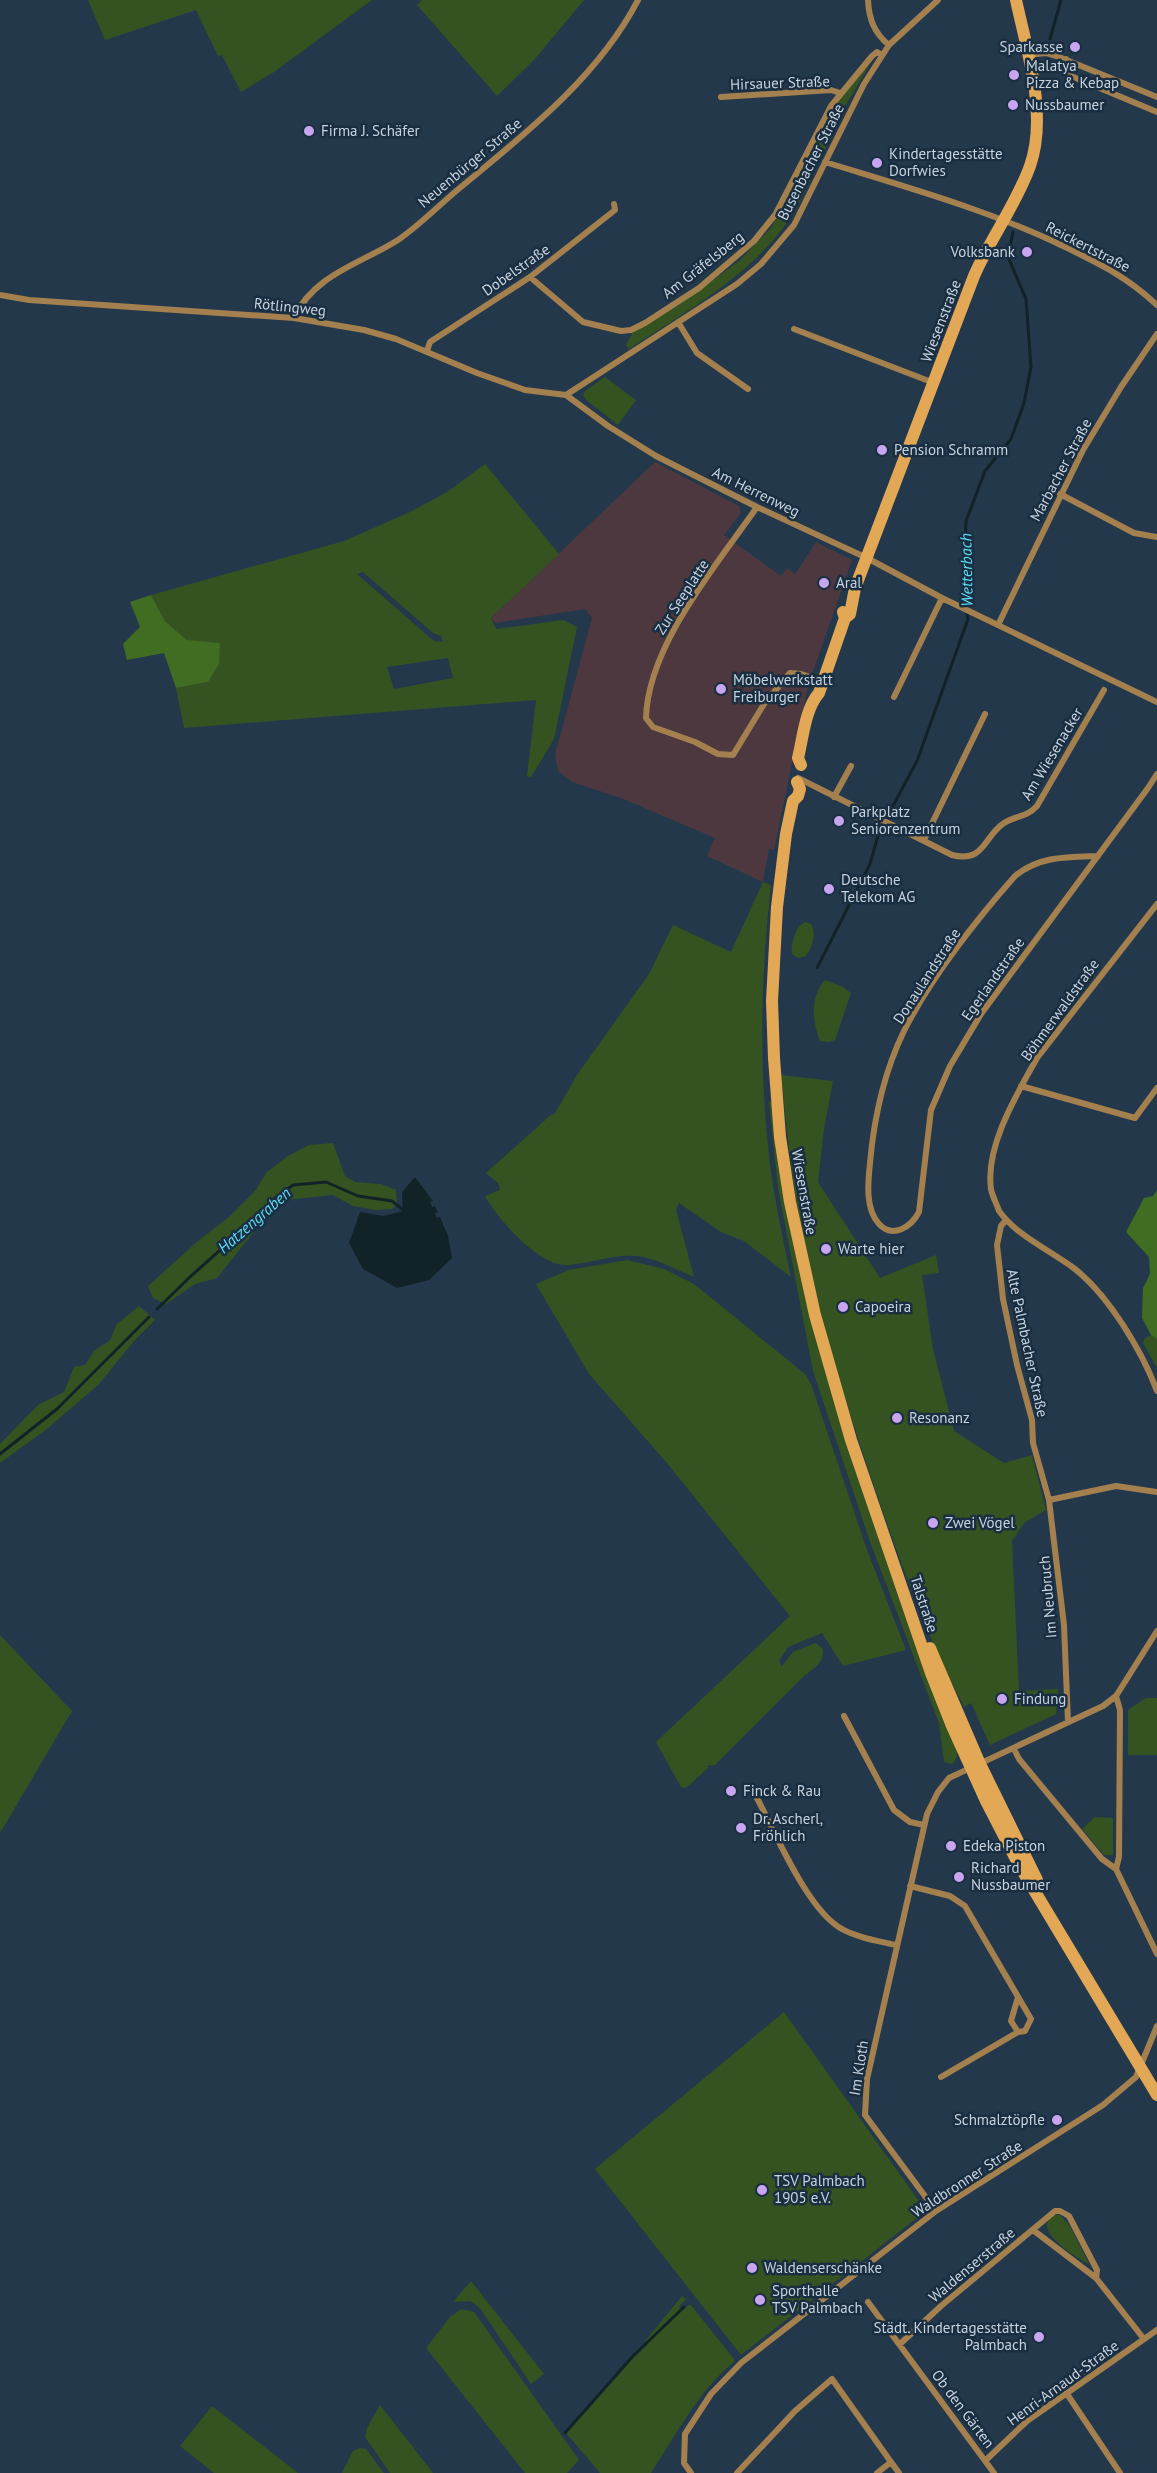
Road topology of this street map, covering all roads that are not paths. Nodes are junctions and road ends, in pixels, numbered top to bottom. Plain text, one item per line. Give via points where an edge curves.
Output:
1 (638, 0) edge
2 (868, 0) edge
3 (938, 0) edge
4 (1016, 0) edge
5 (889, 45) junction
6 (1027, 55) junction
7 (882, 56) junction
8 (1066, 59) junction
9 (840, 93) junction
10 (1157, 96) edge
11 (721, 97) dead end
12 (1157, 112) edge
13 (825, 162) junction
14 (615, 204) dead end
15 (1002, 219) junction
16 (530, 277) junction
17 (0, 295) edge
18 (1157, 305) edge
19 (294, 318) junction
20 (678, 322) junction
21 (794, 329) dead end
22 (1157, 334) edge
23 (427, 351) junction
24 (934, 383) junction
25 (748, 389) dead end
26 (566, 395) junction
27 (1060, 494) junction
28 (757, 507) junction
29 (1157, 537) edge
30 (867, 558) junction
31 (942, 598) junction
32 (998, 625) junction
33 (821, 687) junction
34 (1104, 690) dead end
35 (894, 697) dead end
36 (1157, 702) edge
37 (985, 714) dead end
38 (851, 766) dead end
39 (1157, 774) edge
40 (797, 780) junction
41 (834, 797) junction
42 (924, 840) junction
43 (1098, 856) junction
44 (1157, 903) edge
45 (1021, 1086) junction
46 (1157, 1088) edge
47 (1006, 1220) junction
48 (910, 1226) joint
49 (1157, 1391) edge
50 (1041, 1471) joint
51 (1157, 1492) edge
52 (1049, 1500) junction
53 (898, 1574) joint
54 (1157, 1631) edge
55 (1116, 1696) junction
56 (844, 1716) dead end
57 (1068, 1722) junction
58 (1014, 1749) junction
59 (975, 1766) junction
60 (757, 1798) dead end
61 (924, 1825) junction
62 (1116, 1869) junction
63 (910, 1886) junction
64 (896, 1945) junction
65 (1157, 1954) edge
66 (1018, 1997) junction
67 (1157, 2026) edge
68 (1018, 2032) junction
69 (1141, 2069) junction
70 (941, 2077) dead end
71 (1157, 2095) edge
72 (936, 2211) junction
73 (1033, 2230) junction
74 (1096, 2278) junction
75 (868, 2302) dead end
76 (1157, 2331) edge
77 (1144, 2339) junction
78 (900, 2344) junction
79 (1067, 2394) junction
80 (986, 2460) junction
81 (891, 2462) junction
82 (691, 2473) edge
83 (737, 2473) edge
84 (877, 2473) edge
85 (899, 2473) edge
86 (994, 2473) edge
87 (1120, 2473) edge

1 - 19 street, Neuenbürger Straße via 608,47 548,113 398,240 324,282 306,298
2 - 5 street via 871,22
3 - 5 street, Busenbacher Straße
4 - 6 main road, Wiesenstraße
5 - 7 street, Busenbacher Straße
6 - 8 street via 1046,53
6 - 15 main road, Wiesenstraße via 1038,111 1037,134 1027,173
7 - 9 street, Am Gräfelsberg via 877,52 872,56
7 - 13 street, Busenbacher Straße
8 - 10 street
8 - 12 street via 1066,74
9 - 11 street, Hirsauer Straße via 831,90
9 - 16 street, Am Gräfelsberg via 775,215 759,236 699,288 645,323 621,331 583,322
13 - 15 street, Reickertstraße
13 - 20 street, Busenbacher Straße via 794,225 761,264
14 - 16 street, Dobelstraße via 615,210
15 - 18 street, Reickertstraße via 1116,272
15 - 24 main road, Wiesenstraße via 974,276
16 - 23 street, Dobelstraße via 430,342
17 - 19 street, Rötlingweg
19 - 23 street, Rötlingweg via 364,330
20 - 25 street via 697,353
20 - 26 street, Busenbacher Straße
21 - 24 street
22 - 27 street, Marbacher Straße via 1105,413
23 - 26 street, Rötlingweg via 525,390
24 - 30 main road, Wiesenstraße
26 - 28 street, Am Herrenweg via 625,438
27 - 29 street via 1134,533
27 - 32 street, Marbacher Straße
28 - 30 street, Am Herrenweg
28 - 33 street, Zur Seeplatte via 671,632 659,658 646,703 646,718 653,727 718,754 733,755 764,704 790,673 801,674
30 - 31 street, Am Herrenweg
30 - 33 main road, Wiesenstraße via 852,597 846,602
31 - 32 street, Am Herrenweg
31 - 35 street
32 - 36 street, Am Herrenweg
33 - 40 main road, Wiesenstraße via 806,760
34 - 42 street, Am Wiesenacker via 1029,815 1003,824 977,853 965,858
37 - 42 street
38 - 41 street
39 - 43 street, Egerlandstraße
40 - 41 street, Am Wiesenacker
40 - 53 main road, Wiesenstraße via 790,796 793,801 779,887 772,1001 783,1162 818,1326 854,1449
41 - 42 street, Am Wiesenacker
43 - 48 street, Egerlandstraße via 981,1014 951,1066 931,1110 919,1212
43 - 48 street, Donaulandstraße via 1041,861 1015,876 945,966 904,1030 884,1083 868,1185 871,1210 881,1227 896,1230
44 - 45 street, Böhmerwaldstraße via 1037,1059
45 - 46 street via 1135,1118
45 - 47 street, Böhmerwaldstraße via 996,1146 991,1190
47 - 49 street via 1077,1271 1096,1291 1128,1335
47 - 50 street, Alte Palmbacher Straße via 997,1245 1003,1299
50 - 52 street, Im Neubruch
51 - 52 street via 1116,1486
52 - 57 street, Im Neubruch via 1064,1626
53 - 59 main road, Talstraße via 909,1593
54 - 55 street
55 - 57 street, Im Kloth
55 - 62 street via 1120,1710
56 - 61 street via 894,1810 910,1822
57 - 58 street, Im Kloth
58 - 59 street, Im Kloth
58 - 62 street via 1102,1859
59 - 61 street, Im Kloth via 950,1778 932,1804
59 - 69 main road, Talstraße via 1019,1864
60 - 64 street via 814,1904 828,1920 857,1935
61 - 63 street, Im Kloth
62 - 65 street
63 - 64 street, Im Kloth
63 - 66 street via 950,1896 965,1906
64 - 72 street, Im Kloth via 867,2079 865,2115
66 - 68 street via 1011,2021
66 - 68 street via 1031,2019 1025,2031
67 - 69 street
68 - 70 street
69 - 71 main road, Talstraße
69 - 72 street, Waldbronner Straße via 1103,2105
72 - 82 street, Waldbronner Straße via 733,2371 711,2394 685,2434 684,2463
73 - 74 street, Waldenserstraße
73 - 74 street, Waldenserstraße via 1055,2211 1069,2216 1097,2270
73 - 78 street, Waldenserstraße
74 - 77 street, Waldenserstraße
75 - 78 street, Ob den Gärten
76 - 77 street, Henri-Arnaud-Straße
77 - 79 street, Henri-Arnaud-Straße
78 - 80 street, Ob den Gärten
79 - 80 street, Henri-Arnaud-Straße via 1027,2421
79 - 87 street
80 - 86 street, Ob den Gärten
81 - 83 street via 832,2379 786,2419
81 - 84 street
81 - 85 street

